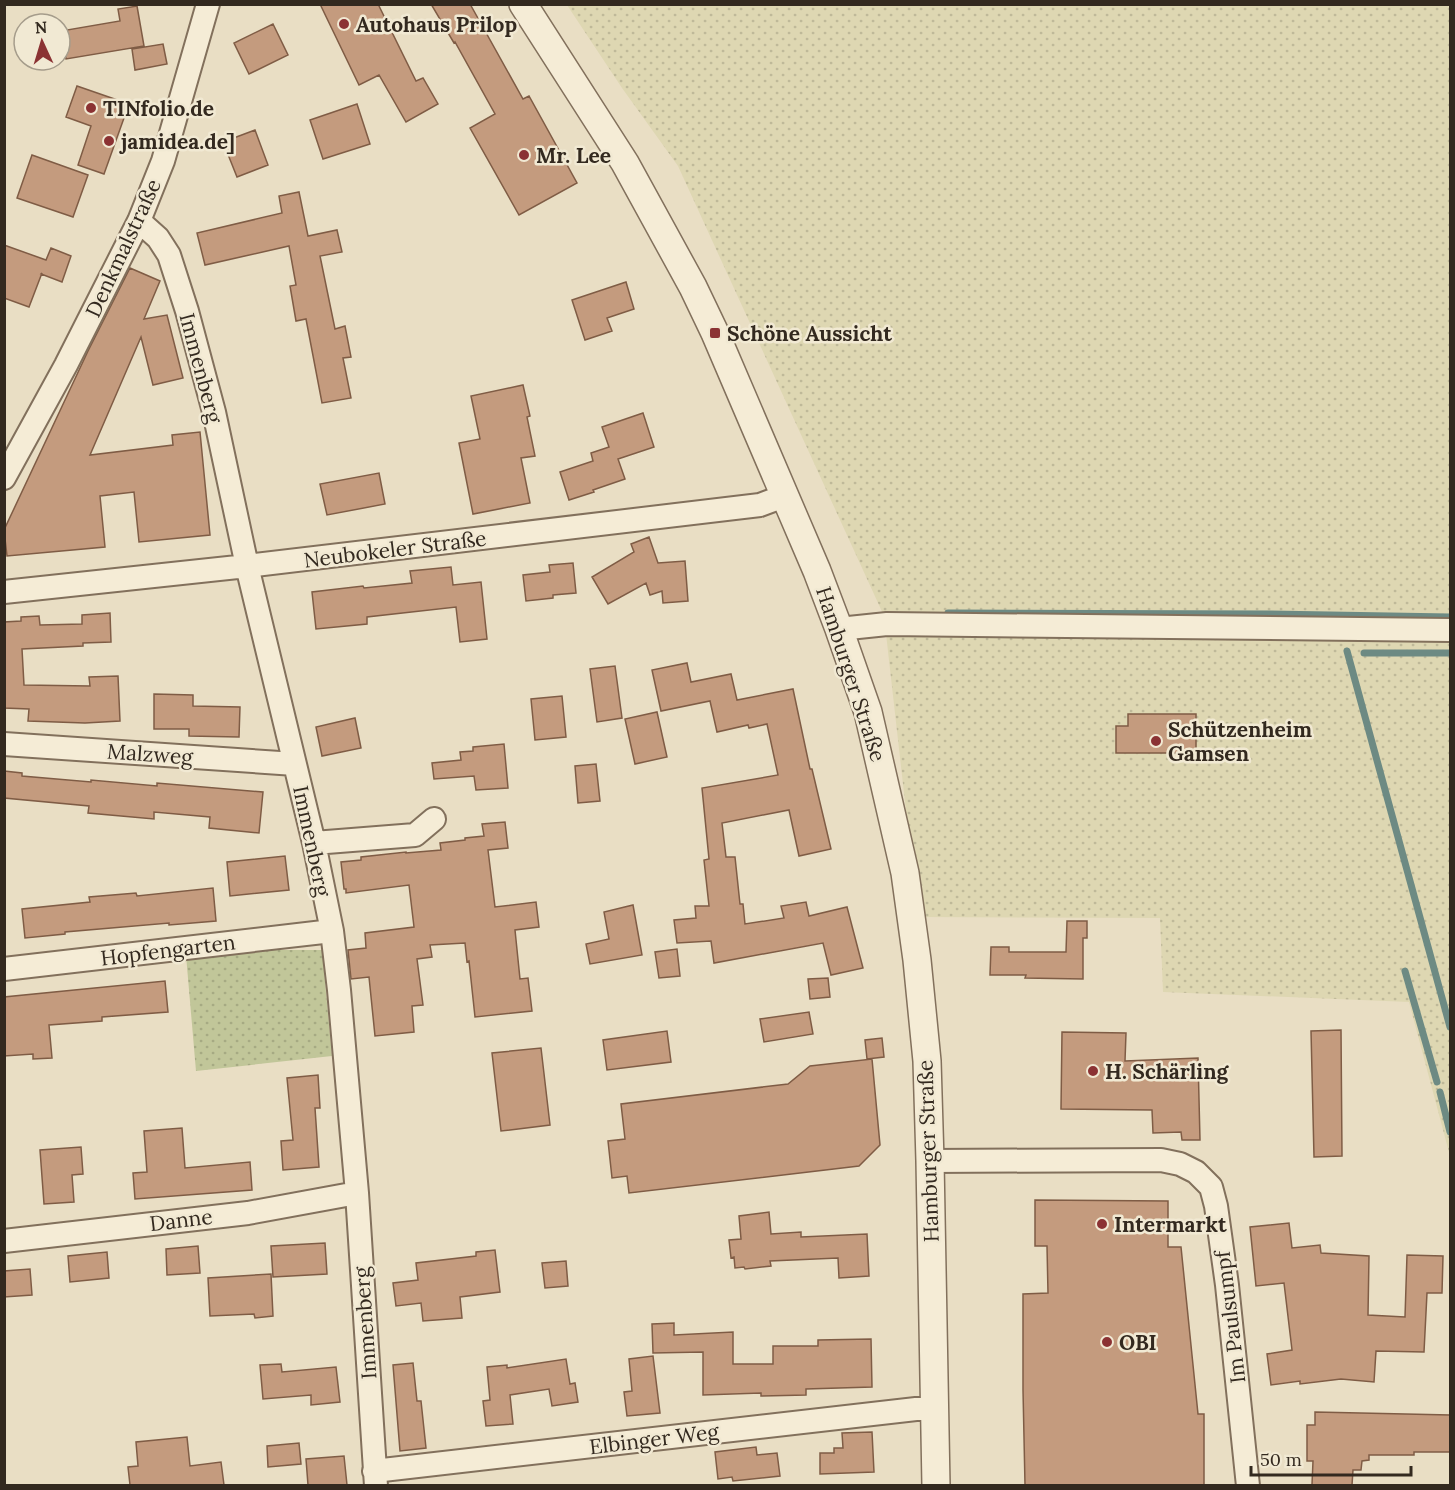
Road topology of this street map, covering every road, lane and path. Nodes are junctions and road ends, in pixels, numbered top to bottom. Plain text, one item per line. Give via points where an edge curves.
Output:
1 (208, 4) edge
2 (523, 4) edge
3 (139, 221) junction
4 (4, 478) edge
5 (784, 496) junction
6 (247, 566) junction
7 (4, 592) edge
8 (839, 629) junction
9 (1450, 630) edge
10 (4, 744) edge
11 (295, 764) junction
12 (434, 819) dead end
13 (314, 843) junction
14 (332, 931) junction
15 (4, 969) edge
16 (930, 1161) junction
17 (357, 1192) junction
18 (4, 1240) edge
19 (934, 1409) junction
20 (375, 1478) edge
21 (936, 1485) edge
22 (1248, 1485) edge

1 - 3 street, Denkmalstraße via 163,161
2 - 5 street, Hamburger Straße via 625,163 672,247 715,333
3 - 4 street, Denkmalstraße
3 - 6 street, Immenberg via 169,255 187,311 214,411
5 - 6 street, Neubokeler Straße via 760,505
5 - 8 street, Hamburger Straße
6 - 7 street, Neubokeler Straße
6 - 11 street, Immenberg
8 - 9 street via 887,624
8 - 16 street, Hamburger Straße via 867,712 905,873 927,1061
10 - 11 street, Malzweg
11 - 13 street, Immenberg
12 - 13 street via 415,835
13 - 14 street, Immenberg
14 - 15 street, Hopfengarten
14 - 17 street, Immenberg
16 - 19 street, Hamburger Straße
16 - 22 street, Im Paulsumpf via 1161,1160 1196,1172 1211,1187 1227,1285
17 - 18 street, Danne via 248,1213
17 - 20 street, Immenberg
19 - 20 street, Elbinger Weg
19 - 21 street, Hamburger Straße

